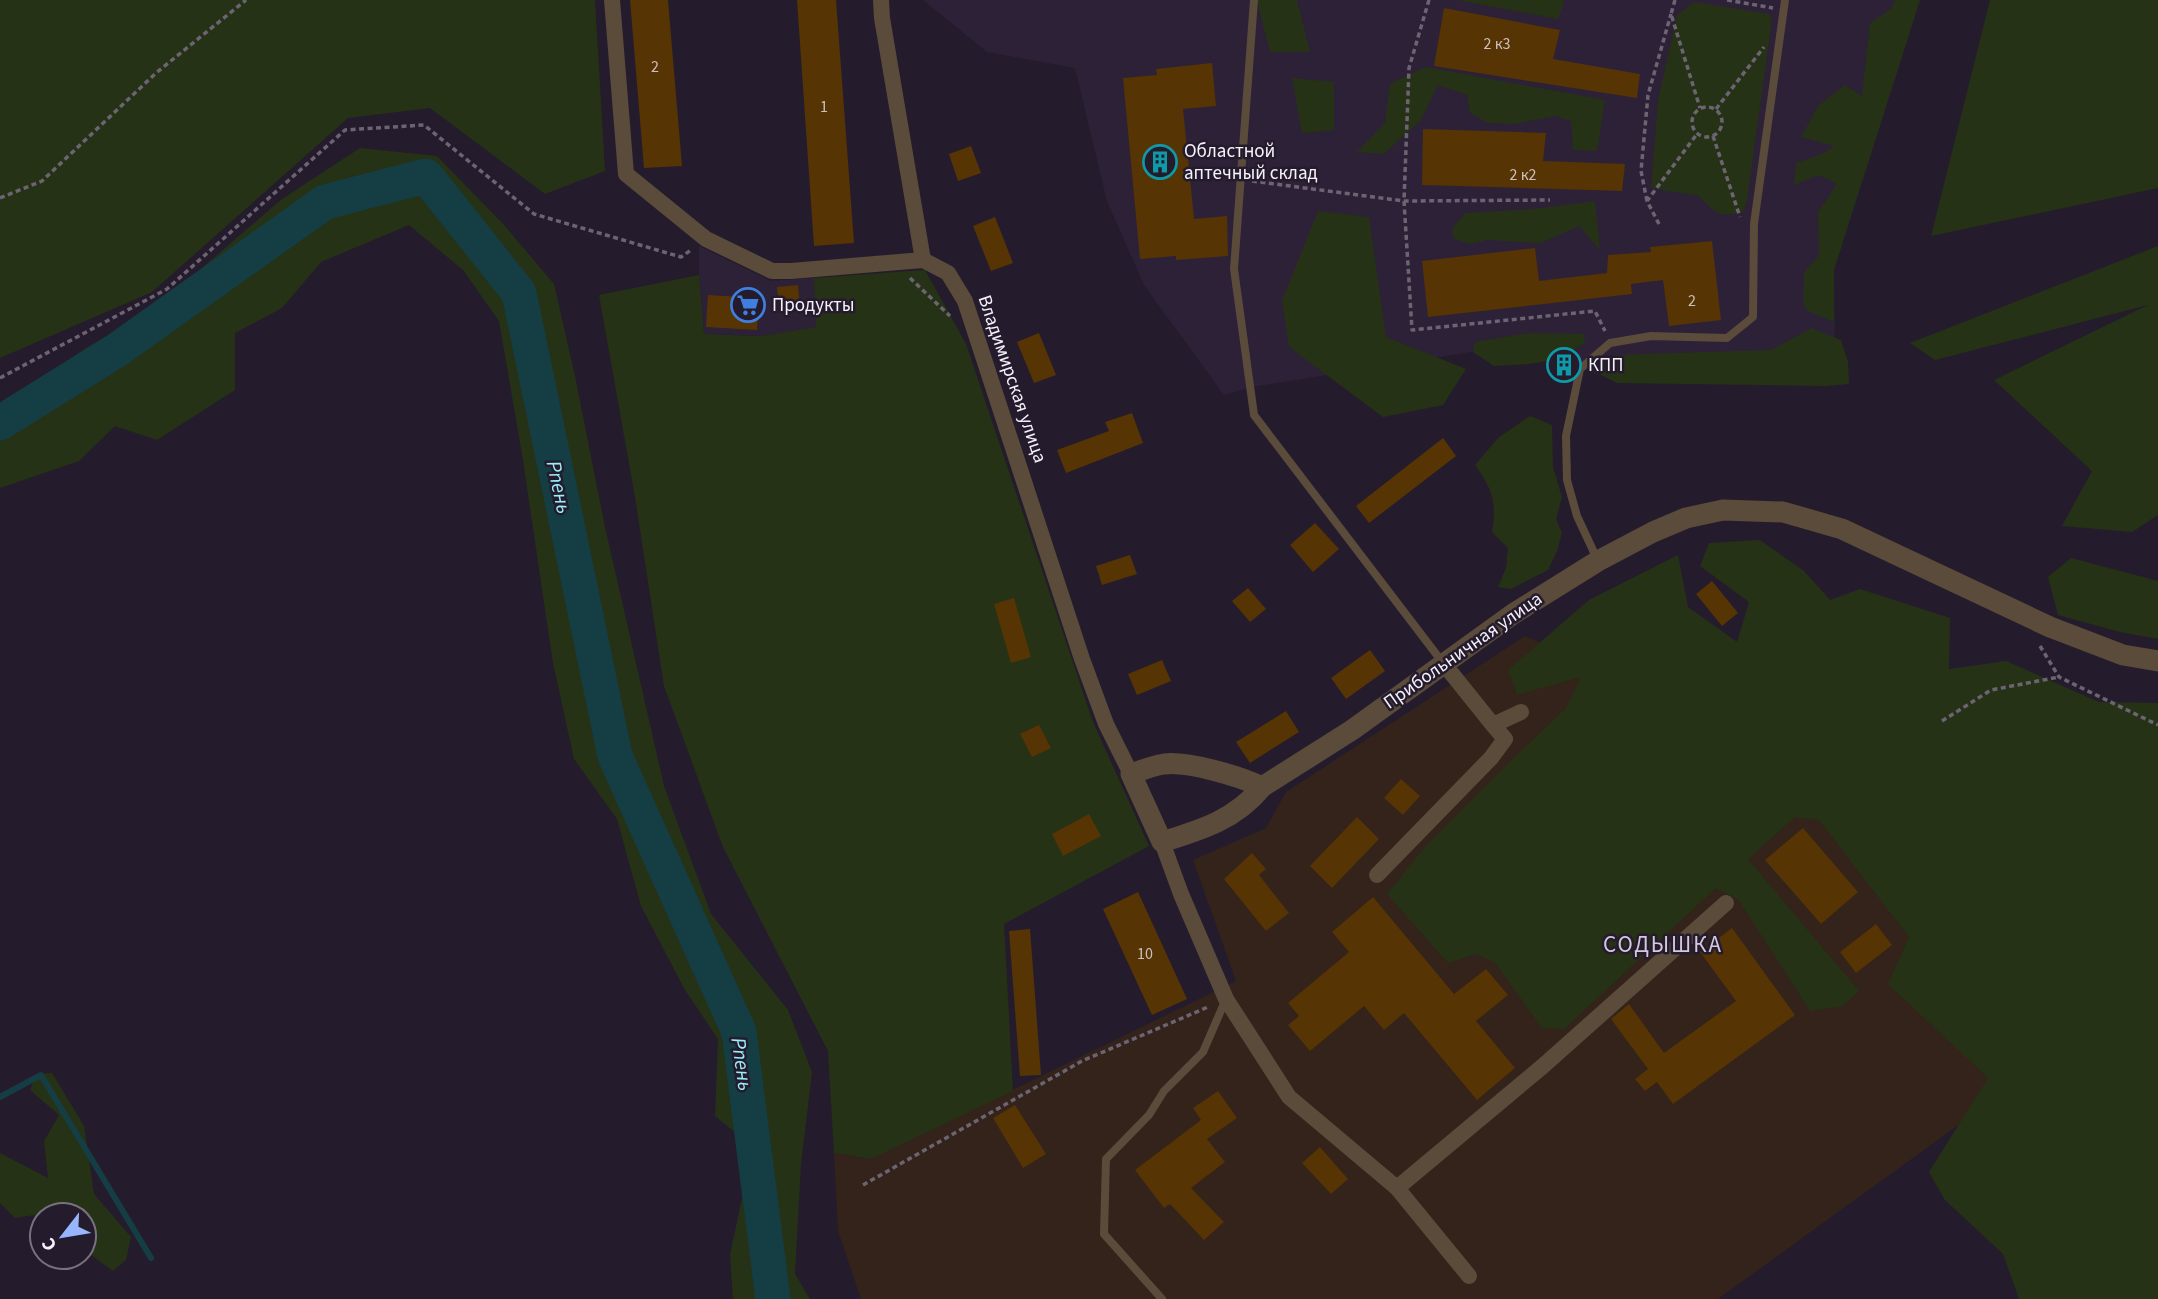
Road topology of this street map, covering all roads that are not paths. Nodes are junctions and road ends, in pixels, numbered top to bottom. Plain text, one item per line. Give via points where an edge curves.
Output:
1 (612, 0) edge
2 (881, 0) edge
3 (1254, 0) edge
4 (1785, 5) edge
5 (923, 260) junction
6 (1598, 561) junction
7 (2158, 661) edge
8 (1444, 664) junction
9 (1521, 712) dead end
10 (1493, 724) junction
11 (1131, 774) junction
12 (1262, 787) junction
13 (1162, 842) junction
14 (1377, 875) dead end
15 (1726, 903) dead end
16 (1226, 999) junction
17 (1397, 1188) junction
18 (1469, 1276) dead end
19 (1162, 1299) edge

1 - 5 street via 626,174 706,239 772,271
2 - 5 street
3 - 8 lane via 1234,269 1254,415
4 - 6 lane via 1755,214 1753,317 1727,338 1651,336 1610,343 1580,369 1566,436 1567,480 1577,516
5 - 11 street, Владимирская улица via 948,273 965,301 1082,659
6 - 7 street, Прибольничная улица via 1686,518 1723,510 1783,512 1842,529 2050,627 2123,655
6 - 8 street, Прибольничная улица
8 - 10 street
8 - 12 street, Прибольничная улица
9 - 10 street
10 - 14 street via 1505,739 1492,758
11 - 12 street via 1182,764
11 - 13 street
12 - 13 street, Прибольничная улица via 1225,820
13 - 16 street
15 - 17 street
16 - 17 street via 1289,1097
16 - 19 lane via 1203,1052 1106,1159 1104,1234
17 - 18 street

